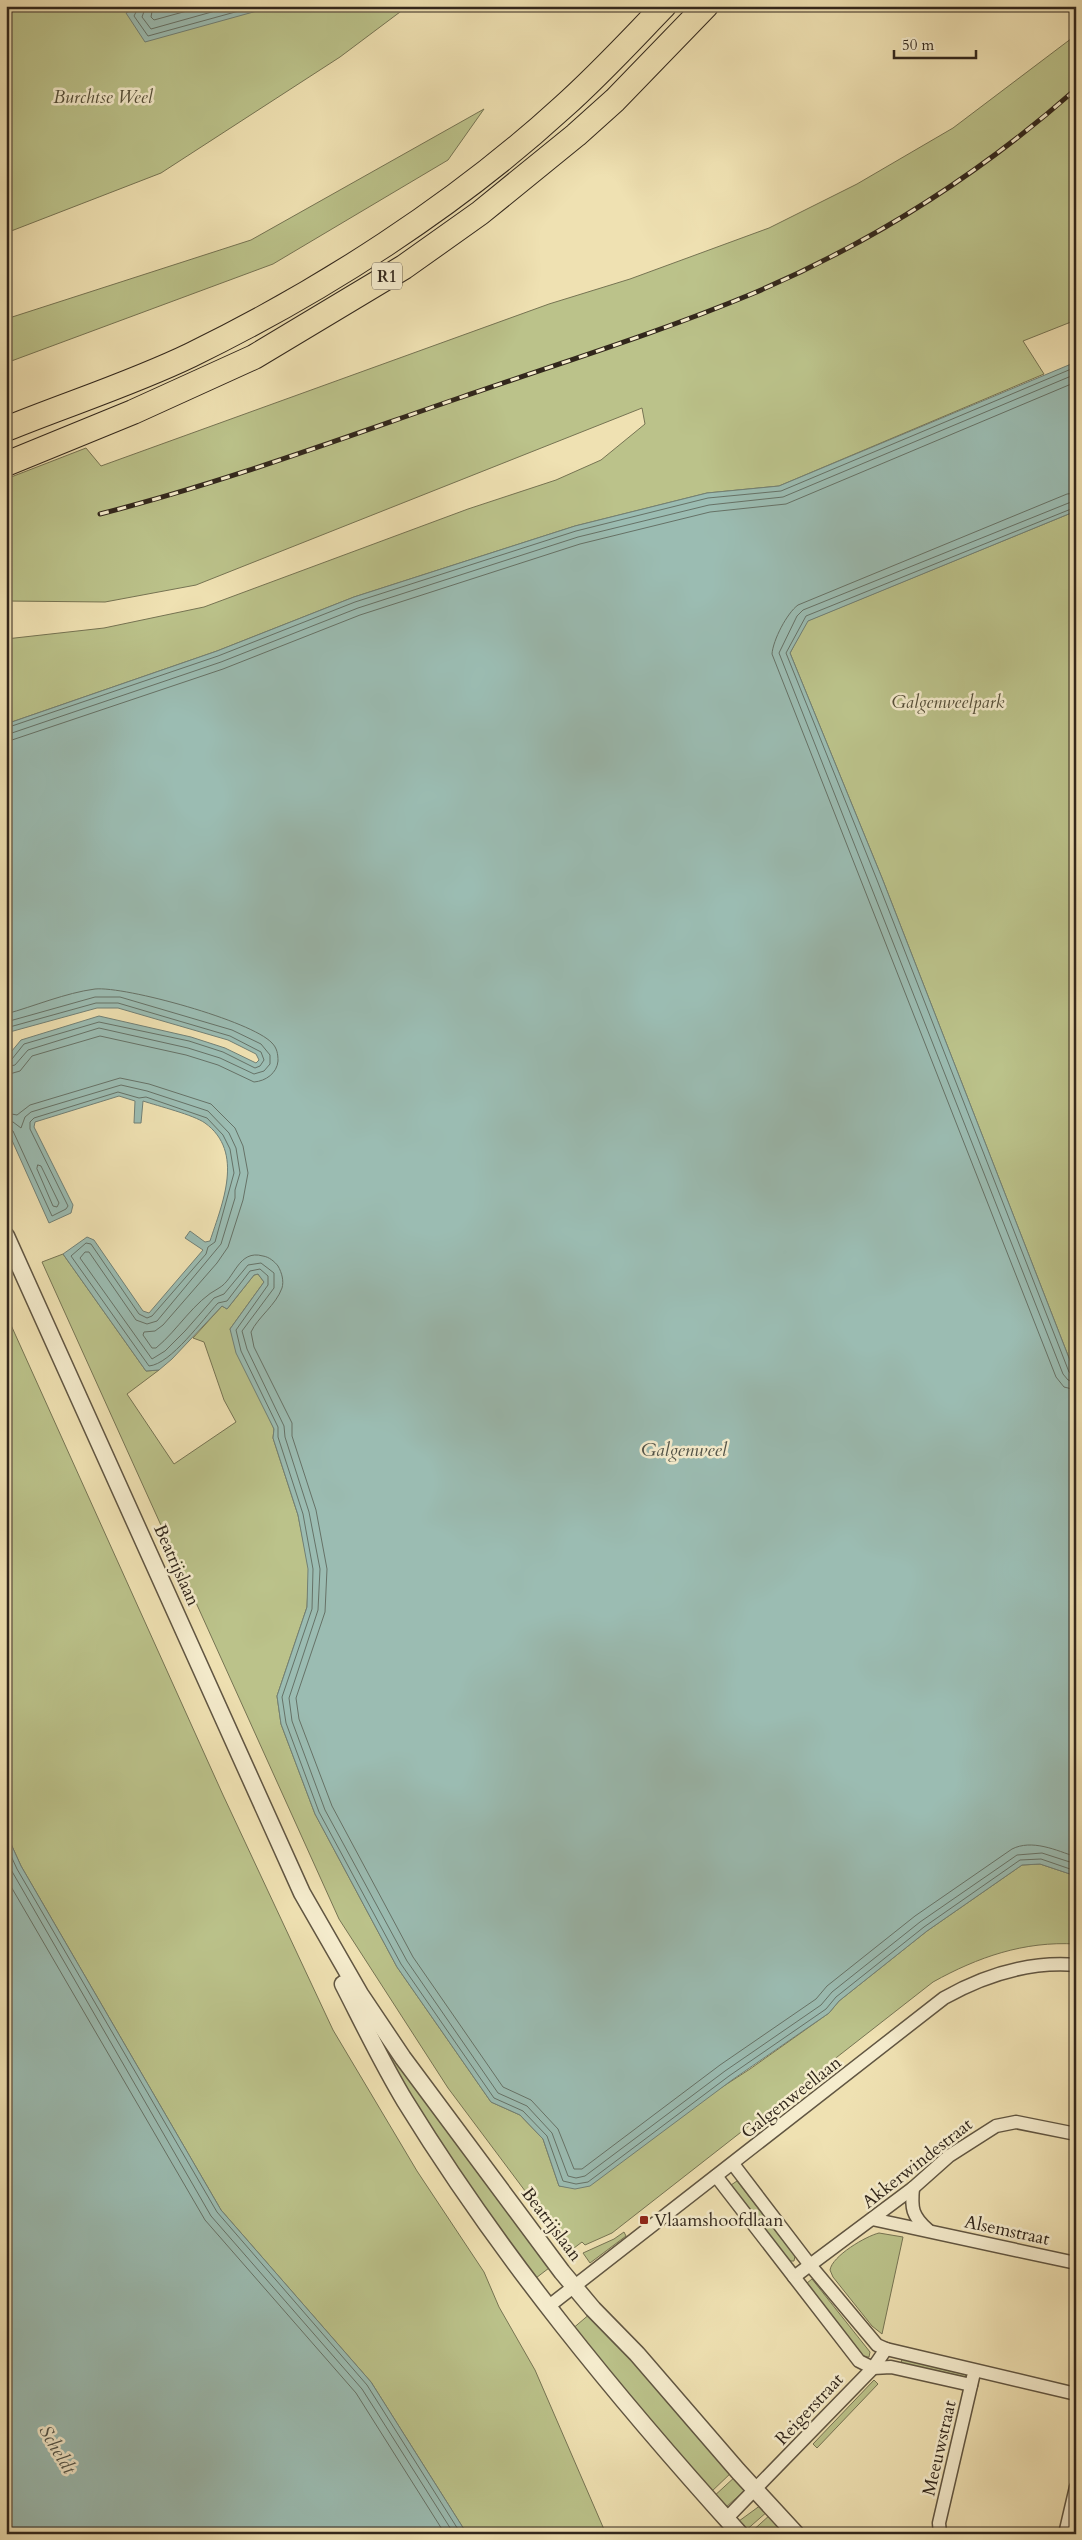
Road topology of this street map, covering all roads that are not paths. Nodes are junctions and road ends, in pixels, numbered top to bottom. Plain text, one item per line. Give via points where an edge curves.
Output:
1 (664, 6) edge
2 (706, 6) edge
3 (6, 428) edge
4 (6, 464) edge
5 (6, 1236) edge
6 (311, 1911) junction
7 (1076, 1965) edge
8 (1076, 2134) edge
9 (733, 2164) junction
10 (716, 2176) junction
11 (913, 2188) junction
12 (872, 2220) junction
13 (930, 2232) junction
14 (1076, 2263) edge
15 (810, 2265) junction
16 (794, 2277) junction
17 (575, 2286) junction
18 (549, 2306) junction
19 (886, 2349) junction
20 (873, 2368) junction
21 (975, 2370) junction
22 (972, 2386) junction
23 (1076, 2394) edge
24 (1076, 2487) edge
25 (755, 2491) junction
26 (726, 2519) junction
27 (740, 2534) edge
28 (796, 2534) edge
29 (940, 2534) edge
30 (1065, 2534) edge

1 - 3 highway, R1 via 562,108 520,144 469,184 344,271 189,356
2 - 4 highway, R1 via 615,100 576,135 480,213 404,266 254,357 133,412
5 - 6 street, Beatrijslaan
6 - 17 street, Beatrijslaan via 403,2058
6 - 18 street, Beatrijslaan via 323,1944 405,2100 479,2214
7 - 9 street, Galgenweellaan via 1022,1967 979,1980 944,1998
8 - 11 street, Akkerwindestraat via 1016,2122 996,2126 949,2156
9 - 10 street, Galgenweellaan
9 - 15 street
10 - 16 street
10 - 17 street, Galgenweellaan
11 - 12 street, Akkerwindestraat
11 - 13 street via 916,2220
12 - 13 street, Alsemstraat
12 - 15 street, Akkerwindestraat
13 - 14 street, Alsemstraat
15 - 16 street, Akkerwindestraat
15 - 19 street via 870,2338
16 - 20 street via 859,2362
17 - 18 street, Galgenweellaan
17 - 25 street, Beatrijslaan
18 - 26 street, Beatrijslaan via 640,2421
19 - 20 street, Reigerstraat
19 - 21 street
20 - 22 street via 891,2367
20 - 25 street, Reigerstraat
21 - 22 street, Meeuwstraat
21 - 23 street
22 - 29 street, Meeuwstraat via 939,2524
24 - 30 street
25 - 26 street, Reigerstraat
25 - 28 street, Beatrijslaan
26 - 27 street, Beatrijslaan

